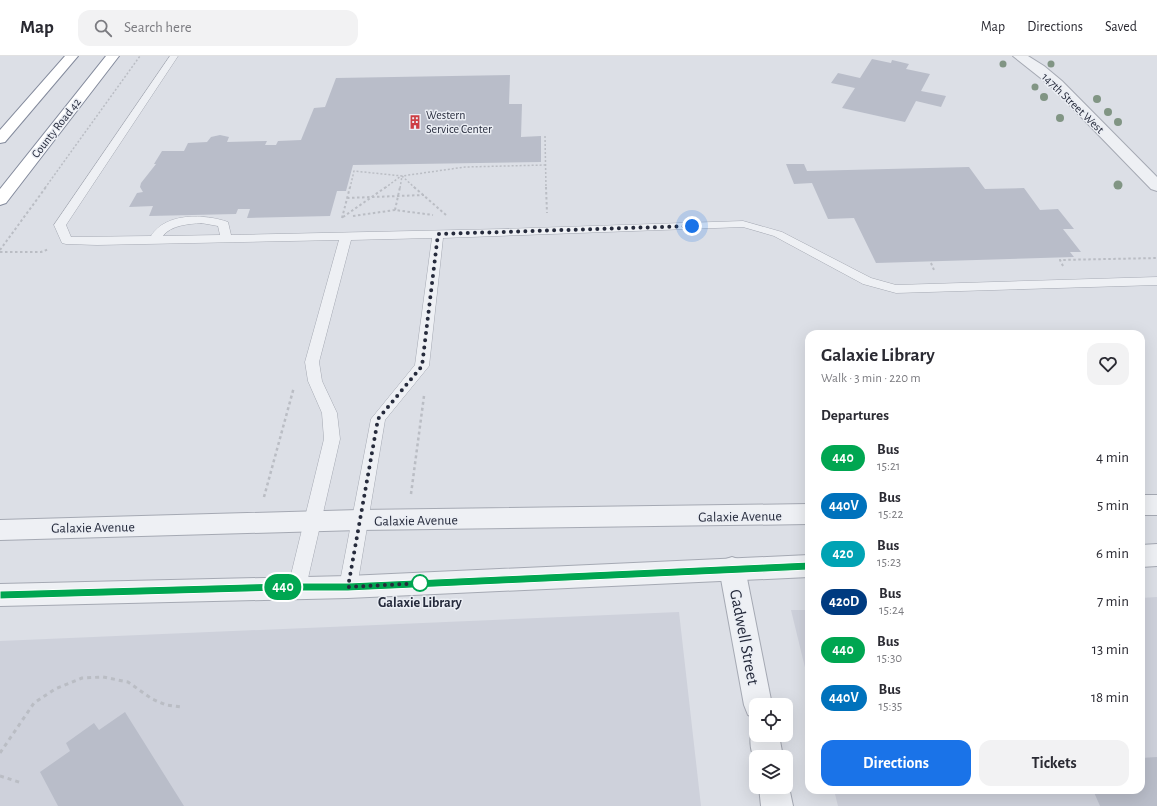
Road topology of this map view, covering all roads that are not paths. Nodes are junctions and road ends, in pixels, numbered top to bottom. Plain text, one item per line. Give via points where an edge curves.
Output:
1 (72, 56) edge
2 (113, 56) edge
3 (174, 56) edge
4 (1019, 56) edge
5 (0, 138) edge
6 (1124, 154) junction
7 (1157, 186) edge
8 (1157, 198) edge
9 (0, 200) edge
10 (438, 234) junction
11 (346, 236) junction
12 (226, 238) junction
13 (155, 240) junction
14 (1157, 281) edge
15 (1145, 505) edge
16 (1157, 505) edge
17 (805, 514) edge
18 (359, 520) junction
19 (313, 522) junction
20 (0, 530) edge
21 (1157, 555) edge
22 (1145, 556) edge
23 (805, 566) edge
24 (732, 568) junction
25 (297, 587) junction
26 (348, 587) junction
27 (0, 595) edge
28 (757, 698) edge
29 (775, 794) edge
30 (777, 806) edge

1 - 5 highway
2 - 9 highway, County Road 42
3 - 13 lane via 60,225 66,240
4 - 6 street, 147th Street West via 1057,84
6 - 7 street, 147th Street West
6 - 8 street, 147th Street West
10 - 11 lane
10 - 14 lane via 743,224 778,234 867,282 896,289
10 - 18 lane via 422,366 378,419
11 - 12 lane
11 - 19 lane via 312,362 312,376 328,406 332,439
12 - 13 lane
12 - 13 lane via 224,224 203,221 170,226 161,231
15 - 16 street
17 - 18 street, Galaxie Avenue
18 - 19 street, Galaxie Avenue
18 - 26 lane
19 - 20 street, Galaxie Avenue
19 - 25 lane
21 - 22 street
23 - 24 street
24 - 26 street
24 - 28 street, Gadwell Street
25 - 26 street
25 - 27 street
29 - 30 street

